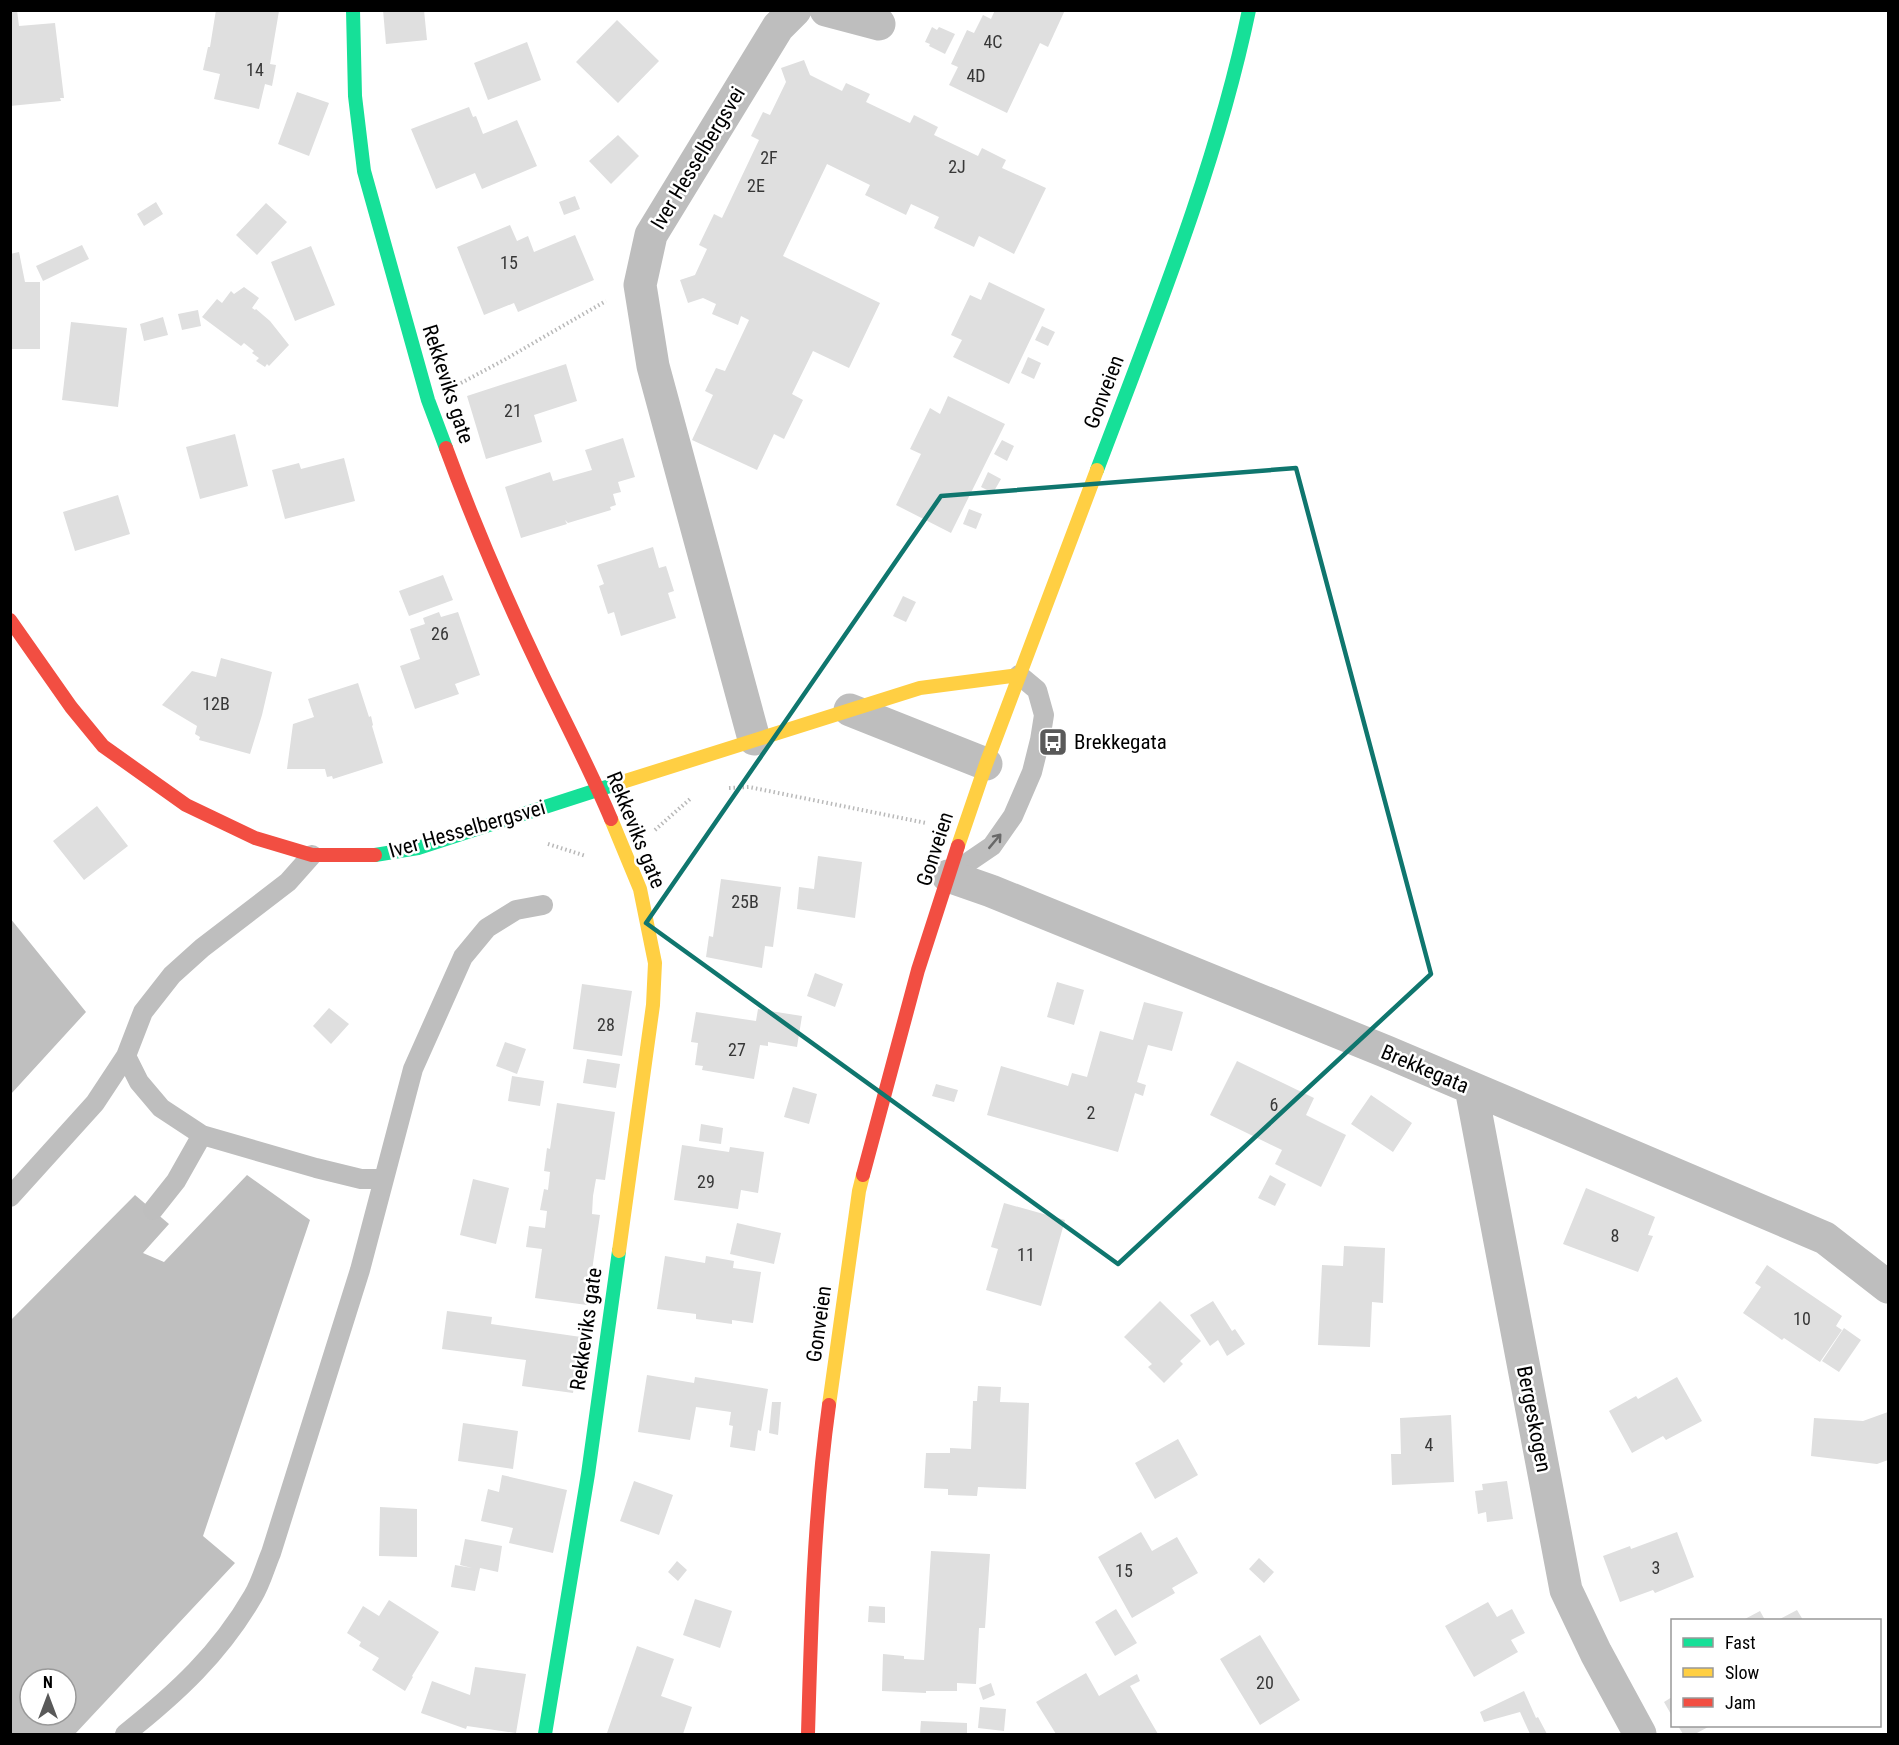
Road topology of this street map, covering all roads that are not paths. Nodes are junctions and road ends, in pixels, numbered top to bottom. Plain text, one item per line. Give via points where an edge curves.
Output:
1 (353, 10) edge
2 (795, 10) edge
3 (826, 10) edge
4 (1249, 10) edge
5 (879, 24) dead end
6 (10, 620) edge
7 (1019, 675) junction
8 (850, 710) junction
9 (754, 739) junction
10 (986, 764) junction
11 (599, 790) junction
12 (312, 855) junction
13 (948, 876) junction
14 (543, 905) dead end
15 (126, 1056) junction
16 (1471, 1088) junction
17 (202, 1135) junction
18 (383, 1179) junction
19 (10, 1197) edge
20 (153, 1210) dead end
21 (1888, 1287) edge
22 (125, 1734) edge
23 (545, 1734) edge
24 (808, 1734) edge
25 (1640, 1734) edge

1 - 11 street, Rekkeviks gate via 364,171 428,399 465,500 541,672
2 - 9 street, Iver Hesselbergsvei via 778,27 651,235 640,285 653,366
3 - 5 street
4 - 7 street, Gonveien via 1238,63 1166,287
6 - 12 street, Iver Hesselbergsvei via 103,746 186,805 255,838
7 - 8 street, Iver Hesselbergsvei via 920,688
7 - 10 street, Gonveien
13 -> 7 lane via 992,846 1013,816 1032,772 1044,716 1037,690
8 - 9 street, Iver Hesselbergsvei
8 - 10 street
9 - 11 street, Iver Hesselbergsvei
10 - 13 street, Gonveien
11 - 12 street, Iver Hesselbergsvei via 418,848 384,854
11 - 23 street, Rekkeviks gate via 640,889 655,963 653,1005 588,1474
12 - 15 lane via 288,882 172,975 143,1012
13 - 16 street, Brekkegata
13 - 24 street, Gonveien via 918,970 859,1191 822,1453
14 - 18 lane via 516,910 488,928 464,957 413,1069
15 - 17 lane via 139,1082 161,1108
15 - 19 lane via 95,1103
16 - 21 street, Brekkegata via 1825,1238
16 - 25 street, Bergeskogen via 1566,1590
17 - 18 lane via 361,1179
17 - 20 lane
18 - 22 lane via 323,1393 254,1594 220,1646 170,1699

